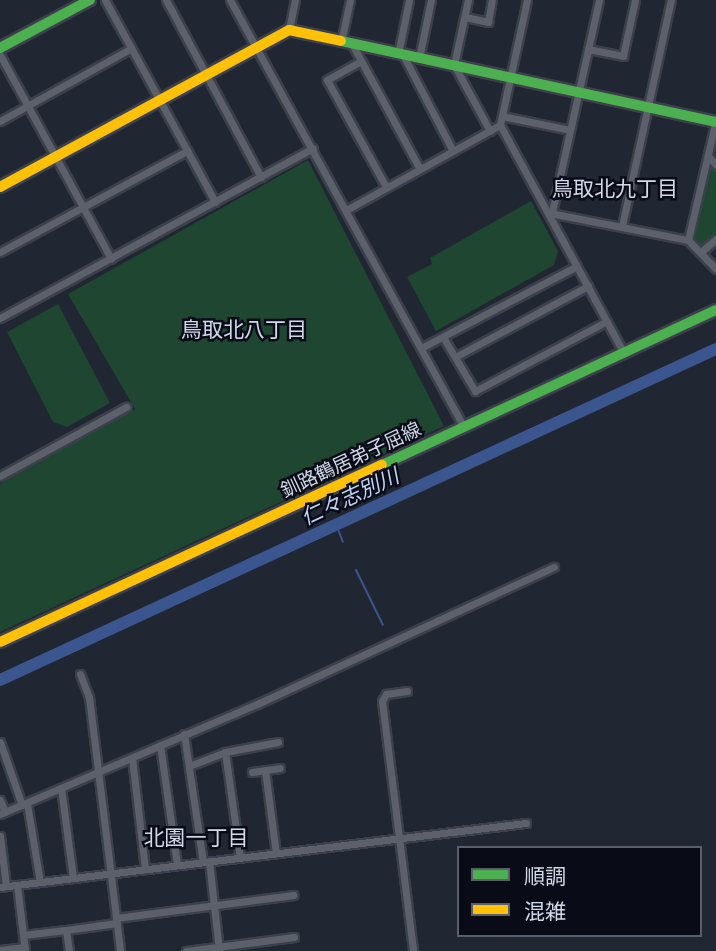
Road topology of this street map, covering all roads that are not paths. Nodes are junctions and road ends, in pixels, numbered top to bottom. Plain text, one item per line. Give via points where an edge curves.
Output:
1 (90, 0) edge
2 (105, 0) edge
3 (166, 0) edge
4 (230, 0) edge
5 (295, 0) edge
6 (350, 0) edge
7 (409, 0) edge
8 (431, 0) edge
9 (468, 0) edge
10 (492, 0) edge
11 (527, 0) edge
12 (599, 0) edge
13 (635, 0) edge
14 (671, 0) edge
15 (464, 17) junction
16 (289, 30) junction
17 (346, 43) junction
18 (257, 47) junction
19 (0, 48) edge
20 (130, 49) junction
21 (588, 49) junction
22 (400, 54) junction
23 (0, 55) edge
24 (419, 58) junction
25 (361, 61) junction
26 (454, 65) junction
27 (205, 75) junction
28 (510, 78) junction
29 (578, 92) junction
30 (160, 100) junction
31 (28, 105) junction
32 (648, 107) junction
33 (502, 116) junction
34 (0, 121) edge
35 (716, 121) edge
36 (500, 125) junction
37 (570, 130) junction
38 (490, 131) junction
39 (313, 148) junction
40 (187, 151) junction
41 (453, 151) junction
42 (708, 156) junction
43 (56, 157) junction
44 (716, 164) edge
45 (420, 169) junction
46 (261, 177) junction
47 (0, 187) edge
48 (386, 187) junction
49 (215, 202) junction
50 (83, 207) junction
51 (346, 210) junction
52 (550, 213) junction
53 (622, 226) junction
54 (716, 239) edge
55 (688, 240) junction
56 (0, 252) edge
57 (701, 252) junction
58 (111, 258) junction
59 (577, 266) junction
60 (716, 268) edge
61 (587, 285) junction
62 (716, 310) edge
63 (0, 318) edge
64 (607, 321) junction
65 (443, 337) junction
66 (421, 348) junction
67 (624, 353) junction
68 (455, 357) junction
69 (126, 407) dead end
70 (464, 427) junction
71 (0, 476) edge
72 (554, 567) dead end
73 (0, 642) edge
74 (80, 674) dead end
75 (407, 691) dead end
76 (184, 734) junction
77 (0, 742) edge
78 (278, 742) dead end
79 (160, 745) junction
80 (225, 752) junction
81 (132, 758) junction
82 (189, 766) junction
83 (280, 768) dead end
84 (265, 770) junction
85 (99, 772) junction
86 (252, 772) dead end
87 (61, 788) junction
88 (0, 800) edge
89 (25, 804) junction
90 (2, 813) edge
91 (526, 823) dead end
92 (0, 836) edge
93 (399, 838) junction
94 (276, 853) junction
95 (240, 858) junction
96 (206, 862) junction
97 (177, 865) junction
98 (145, 869) junction
99 (110, 873) junction
100 (73, 878) junction
101 (40, 882) junction
102 (17, 885) junction
103 (3, 886) edge
104 (294, 895) dead end
105 (214, 905) junction
106 (116, 920) junction
107 (66, 930) junction
108 (23, 934) junction
109 (294, 937) dead end
110 (25, 949) edge
111 (218, 949) edge
112 (0, 950) edge
113 (69, 951) edge
114 (120, 951) edge
115 (186, 951) edge
116 (413, 951) edge

1 - 19 main road
2 - 20 street
3 - 27 street
4 - 18 street
5 - 16 street
6 - 17 street
7 - 22 street
8 - 24 street
9 - 15 street
10 - 15 street via 488,22
11 - 28 street
12 - 21 street
13 - 21 street via 623,56
14 - 32 street
15 - 26 street
16 - 17 main road
16 - 18 main road
17 - 22 main road
17 - 25 street
18 - 27 main road
18 - 39 street
20 - 30 street
20 - 31 street
21 - 29 street
22 - 24 main road
22 - 41 street
23 - 31 street
24 - 26 main road
25 - 45 street
25 - 48 street via 327,80
26 - 28 main road
26 - 38 street
27 - 30 main road
27 - 46 street
28 - 29 main road
28 - 33 street
29 - 32 main road
29 - 37 street
30 - 40 street
30 - 43 main road
31 - 34 street
31 - 43 street
32 - 35 main road
32 - 53 street
33 - 36 street
33 - 37 street
35 - 42 street
36 - 38 street
36 - 52 street
37 - 52 street
38 - 41 street
39 - 46 street
39 - 51 street
40 - 49 street
40 - 50 street
41 - 45 street
42 - 44 street
42 - 55 street
43 - 47 main road
43 - 50 street
45 - 48 street
46 - 49 street
48 - 51 street
49 - 58 street
50 - 56 street
50 - 58 street
51 - 66 street
52 - 53 street
52 - 59 street
53 - 55 street
54 - 57 street
55 - 57 street
57 - 60 street
58 - 63 street
59 - 61 street
59 - 65 street
61 - 64 street
61 - 68 street
62 - 67 main road, 釧路鶴居弟子屈線
64 - 67 street
64 - 68 street via 475,391
65 - 66 street
65 - 68 street
66 - 70 street
67 - 70 main road, 釧路鶴居弟子屈線
69 - 71 street
70 - 73 main road, 釧路鶴居弟子屈線
72 - 76 street
74 - 85 street via 89,697
75 - 93 street via 386,694 382,701
76 - 79 street
76 - 82 street
77 - 89 street
78 - 80 street
79 - 81 street
79 - 97 street
80 - 82 street
80 - 95 street
81 - 85 street
81 - 98 street
82 - 96 street
83 - 84 street
84 - 86 street
84 - 94 street
85 - 87 street
85 - 99 street
87 - 89 street
87 - 100 street
88 - 90 street
89 - 90 street
89 - 101 street
91 - 93 street
92 - 103 street
93 - 94 street
93 - 116 street
94 - 95 street
95 - 96 street
96 - 97 street
96 - 105 street
97 - 98 street
98 - 99 street
99 - 100 street
99 - 106 street
100 - 101 street
101 - 102 street
102 - 103 street
102 - 108 street
104 - 105 street
105 - 106 street
105 - 111 street
106 - 107 street
106 - 114 street
107 - 108 street
107 - 113 street
108 - 110 street
109 - 111 street
110 - 112 street
111 - 115 street

